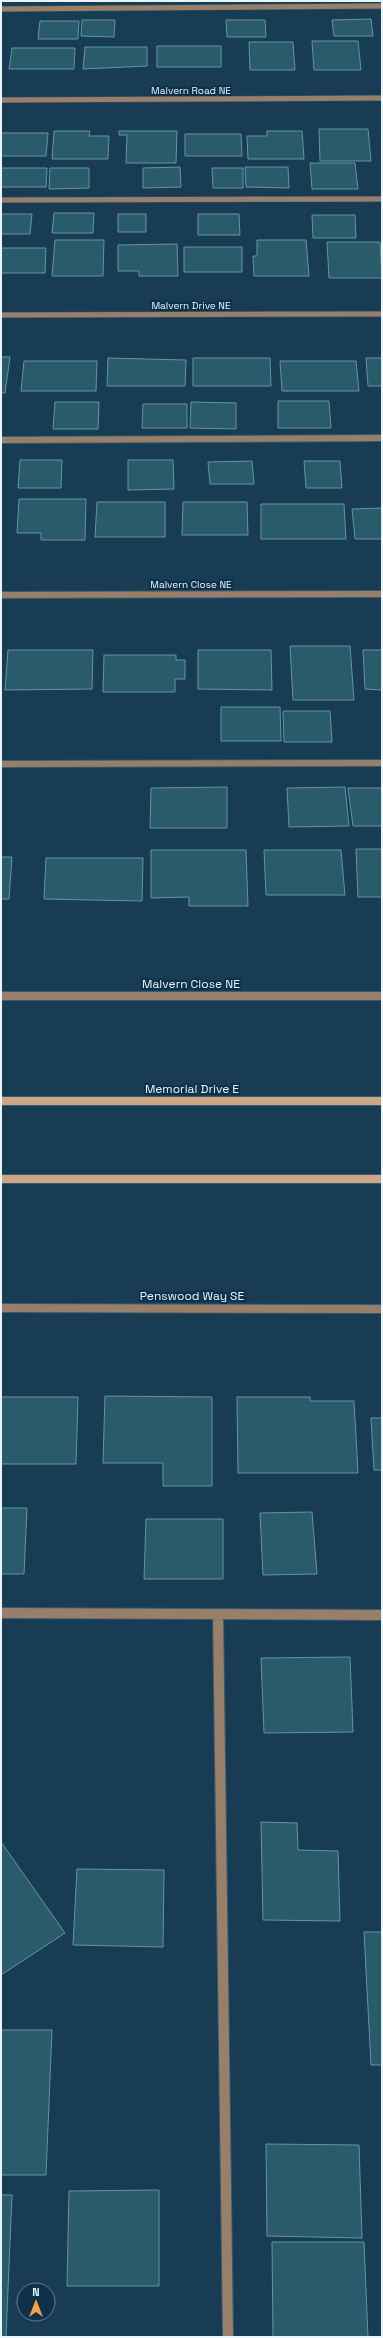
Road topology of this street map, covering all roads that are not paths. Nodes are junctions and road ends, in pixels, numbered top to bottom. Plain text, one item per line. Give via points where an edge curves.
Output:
1 (382, 6) edge
2 (1, 9) edge
3 (382, 98) edge
4 (1, 100) edge
5 (382, 199) edge
6 (1, 200) edge
7 (382, 314) edge
8 (1, 315) edge
9 (382, 438) edge
10 (1, 440) edge
11 (382, 594) edge
12 (1, 595) edge
13 (382, 763) edge
14 (1, 764) edge
15 (1, 996) edge
16 (382, 996) edge
17 (1, 1101) edge
18 (382, 1102) edge
19 (1, 1179) edge
20 (382, 1179) edge
21 (1, 1308) edge
22 (382, 1309) edge
23 (1, 1613) edge
24 (218, 1614) junction
25 (382, 1615) edge
26 (228, 2337) edge

1 - 2 street
3 - 4 street, Malvern Road NE
5 - 6 street
7 - 8 street, Malvern Drive NE
9 - 10 street
11 - 12 street, Malvern Close NE
13 - 14 street
15 - 16 street, Malvern Close NE
17 - 18 main road, Memorial Drive E
19 - 20 main road
21 - 22 street, Penswood Way SE
23 - 24 street
24 - 25 street
24 - 26 street

